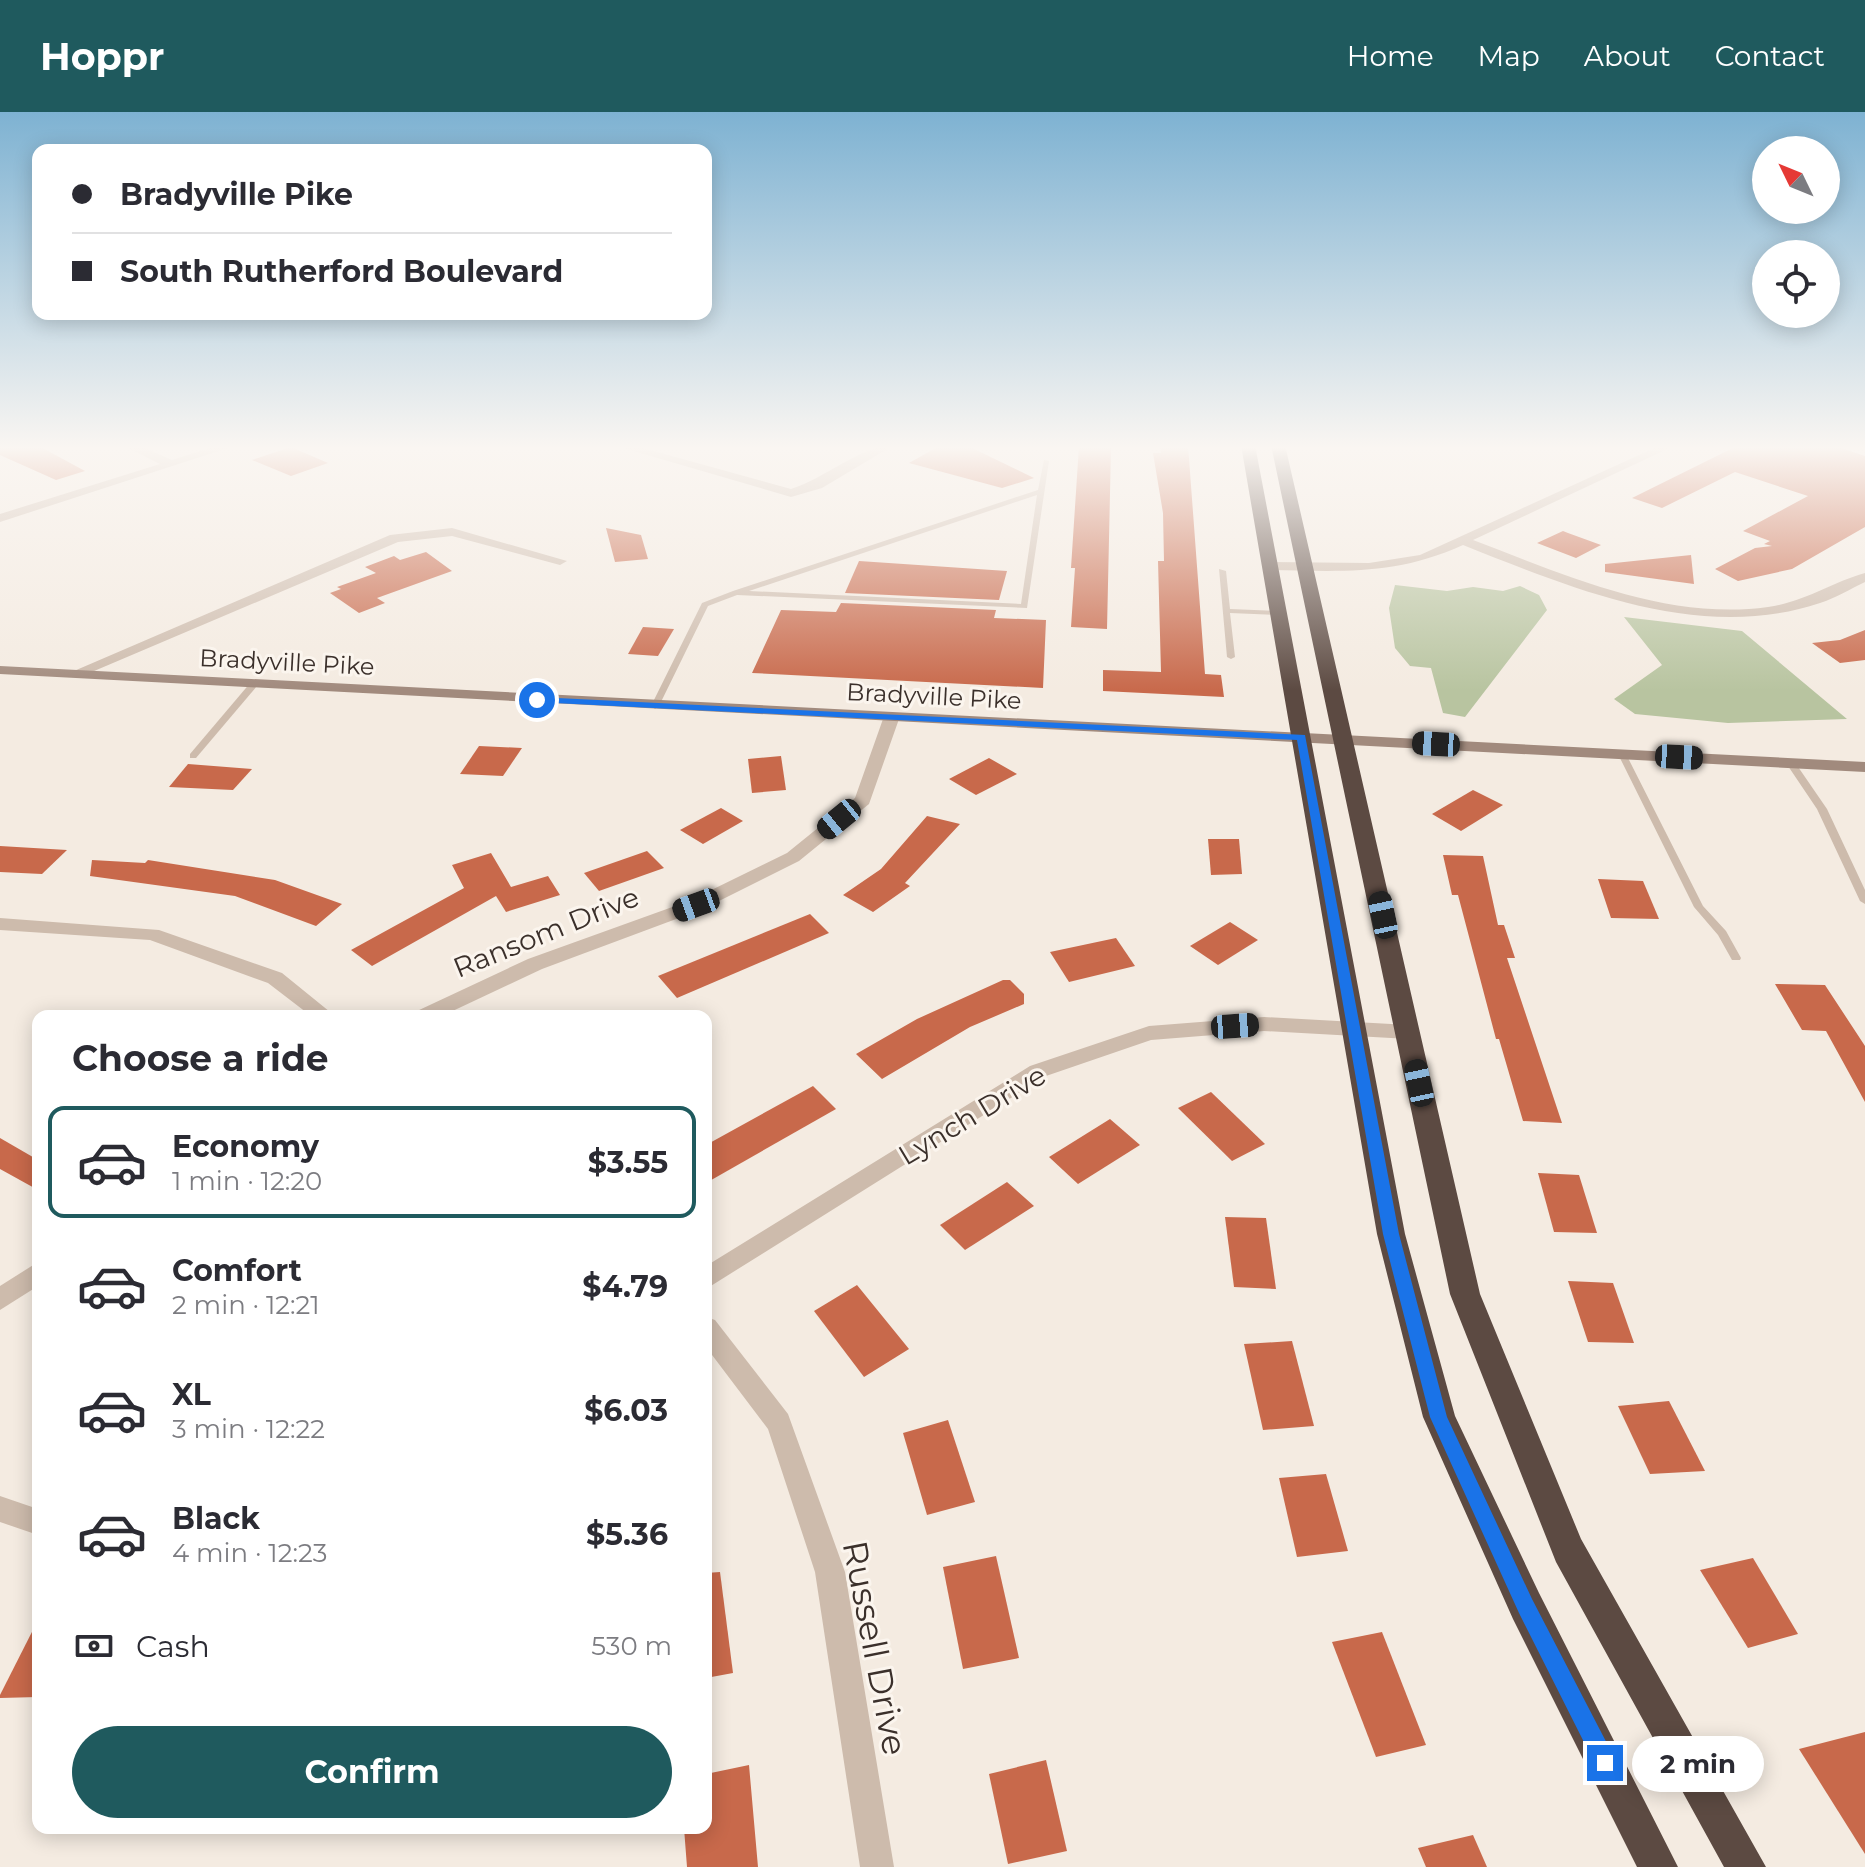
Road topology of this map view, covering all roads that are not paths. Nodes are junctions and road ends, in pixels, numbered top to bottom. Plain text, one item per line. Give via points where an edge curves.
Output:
1 (934, 527) edge
2 (1036, 527) edge
3 (1262, 527) edge
4 (1296, 527) edge
5 (1495, 527) edge
6 (1465, 541) junction
7 (560, 561) dead end
8 (1269, 566) junction
9 (1305, 567) junction
10 (1222, 571) dead end
11 (1865, 577) edge
12 (736, 593) junction
13 (1227, 611) junction
14 (1278, 613) junction
15 (1231, 657) dead end
16 (0, 670) edge
17 (75, 674) junction
18 (254, 684) junction
19 (655, 706) junction
20 (891, 719) junction
21 (1301, 738) junction
22 (1343, 740) junction
23 (1622, 754) junction
24 (193, 756) dead end
25 (1791, 763) junction
26 (1865, 767) edge
27 (1865, 901) edge
28 (0, 924) edge
29 (1736, 958) dead end
30 (317, 1010) edge
31 (437, 1010) edge
32 (1352, 1029) junction
33 (1409, 1032) junction
34 (712, 1275) edge
35 (32, 1276) edge
36 (0, 1300) edge
37 (712, 1336) edge
38 (0, 1509) edge
39 (32, 1520) edge
40 (877, 1867) edge
41 (1658, 1867) edge
42 (1746, 1867) edge

1 - 12 lane
2 - 12 lane via 1024,606
3 - 8 highway
4 - 9 highway
5 - 6 street
6 - 9 street via 1423,558 1369,567
6 - 11 street via 1592,590 1683,611 1777,612 1835,595
7 - 17 street via 452,532 395,538
8 - 9 street
8 - 14 highway
9 - 22 highway
10 - 13 lane
12 - 19 lane via 705,605
13 - 14 lane
13 - 15 lane
14 - 21 highway
16 - 17 main road, Bradyville Pike
17 - 18 main road, Bradyville Pike
18 - 19 main road, Bradyville Pike
18 - 24 lane
19 - 20 main road, Bradyville Pike
20 - 21 main road, Bradyville Pike
20 - 31 street, Ransom Drive via 863,800 793,857 696,905 535,964
21 - 22 main road, Bradyville Pike
21 - 32 highway
22 - 23 main road, Bradyville Pike
22 - 33 highway
23 - 25 main road, Bradyville Pike
23 - 29 lane via 1699,907
25 - 26 main road, Bradyville Pike
25 - 27 lane via 1822,809
28 - 30 street via 152,934 275,978
32 - 33 street, Lynch Drive
32 - 34 street, Lynch Drive via 1264,1024 1149,1033 1038,1071
32 - 41 highway via 1391,1234 1439,1417 1526,1606
33 - 42 highway via 1465,1294 1556,1522
35 - 36 street
37 - 40 street, Russell Drive via 779,1423 830,1572
38 - 39 street

